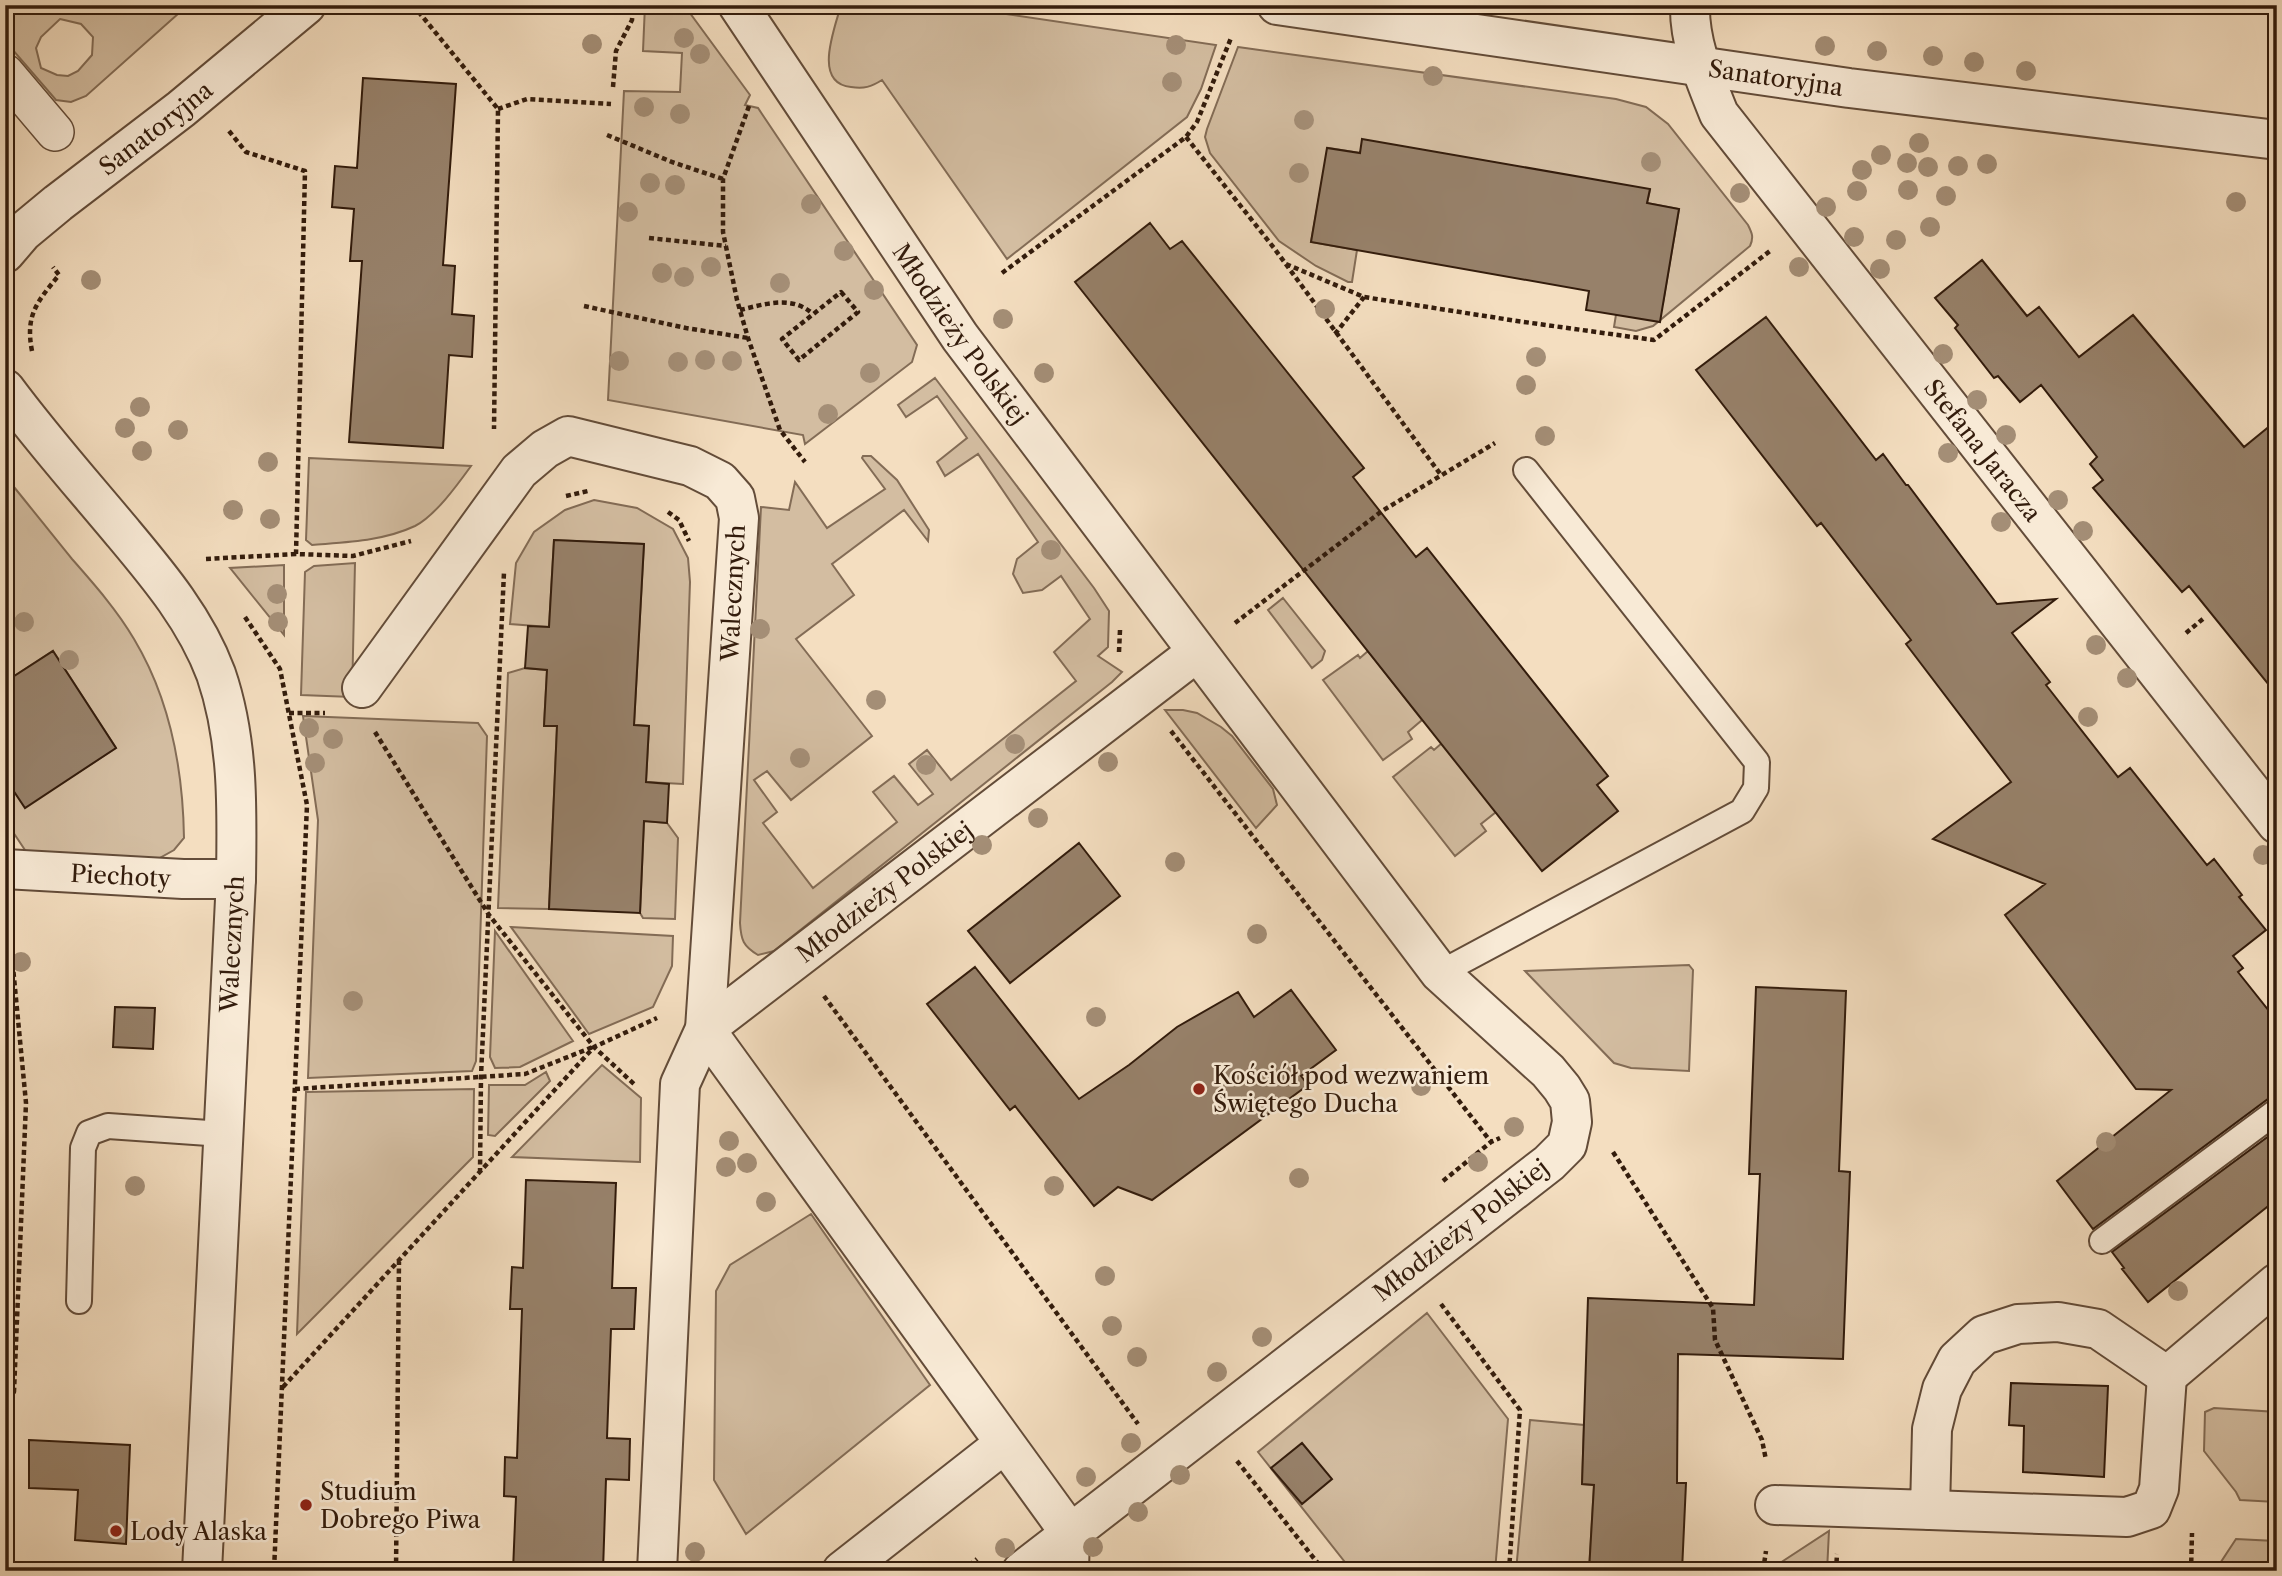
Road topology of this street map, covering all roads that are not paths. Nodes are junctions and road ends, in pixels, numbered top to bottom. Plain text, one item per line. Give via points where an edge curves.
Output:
1 (306, 5) edge
2 (738, 5) edge
3 (1278, 5) edge
4 (1690, 5) edge
5 (1700, 68) junction
6 (5, 73) edge
7 (55, 132) dead end
8 (2277, 140) edge
9 (5, 253) edge
10 (5, 389) edge
11 (1526, 471) dead end
12 (1197, 652) junction
13 (362, 688) dead end
14 (2277, 824) edge
15 (5, 869) edge
16 (236, 879) junction
17 (1440, 973) junction
18 (706, 1012) junction
19 (2277, 1111) edge
20 (223, 1134) junction
21 (2102, 1241) dead end
22 (2277, 1283) edge
23 (79, 1301) dead end
24 (2167, 1376) junction
25 (1004, 1444) junction
26 (1775, 1505) road end
27 (1930, 1510) junction
28 (1070, 1533) junction
29 (202, 1571) edge
30 (657, 1571) edge
31 (842, 1571) edge
32 (1022, 1571) edge
33 (1069, 1571) edge

1 - 9 street, Sanatoryjna via 58,203
2 - 12 street, Młodzieży Polskiej via 960,337
3 - 5 street, Sanatoryjna
4 - 5 street, Stefana Jaracza
5 - 8 street, Sanatoryjna
5 - 14 street, Stefana Jaracza via 1719,114
6 - 7 street
10 - 16 street, Walecznych via 164,582 196,631 216,674 235,755
11 - 17 lane via 1758,762 1755,788 1742,811
12 - 17 street, Młodzieży Polskiej
12 - 18 street, Młodzieży Polskiej via 797,959
13 - 18 street, Walecznych via 519,471 545,449 568,436 690,466 720,481 735,498 739,518
15 - 16 street, Piechoty
16 - 20 street, Walecznych
17 - 28 street, Młodzieży Polskiej via 1548,1071 1570,1101 1567,1145
18 - 25 street
18 - 30 street via 680,1084
19 - 21 lane
20 - 23 lane via 108,1126 89,1133 83,1148
20 - 29 street, Walecznych
22 - 24 street
24 - 27 street via 2159,1489 2151,1509 2127,1517
24 - 27 street via 2098,1329 2058,1322 2018,1324 1984,1335 1957,1360 1942,1389 1932,1429
25 - 28 street
25 - 31 street
26 - 27 street
28 - 32 street, Młodzieży Polskiej
28 - 33 street

